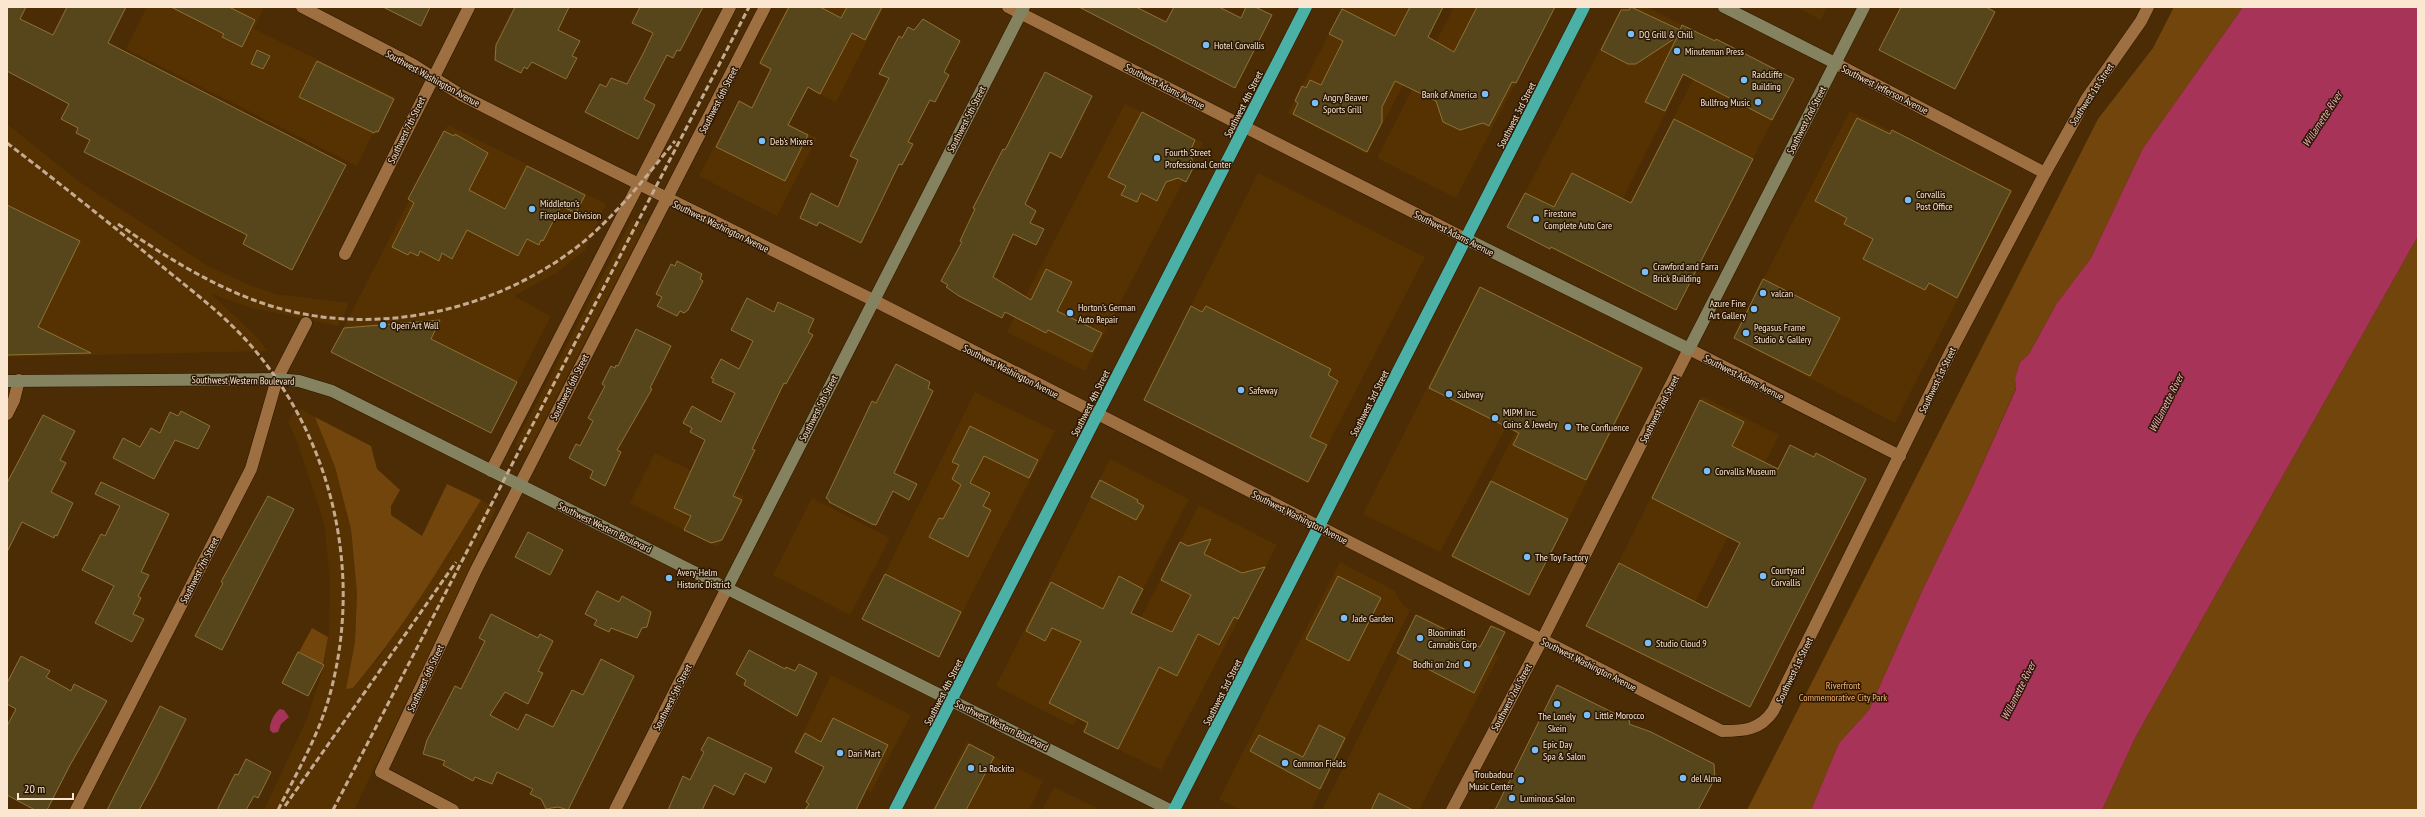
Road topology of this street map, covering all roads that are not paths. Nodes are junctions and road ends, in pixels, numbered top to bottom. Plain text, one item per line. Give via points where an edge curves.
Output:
1 (302, 7) edge
2 (469, 7) edge
3 (730, 7) edge
4 (765, 7) edge
5 (1008, 7) edge
6 (1306, 7) edge
7 (1584, 7) edge
8 (1724, 7) edge
9 (1864, 7) edge
10 (2148, 7) edge
11 (1023, 10) edge
12 (1835, 63) junction
13 (432, 77) junction
14 (1245, 127) junction
15 (2045, 173) junction
16 (639, 185) junction
17 (666, 198) junction
18 (1466, 239) junction
19 (345, 254) dead end
20 (873, 300) junction
21 (306, 323) dead end
22 (1689, 349) junction
23 (277, 379) junction
24 (19, 380) junction
25 (7, 381) edge
26 (7, 414) edge
27 (1098, 415) junction
28 (1900, 456) junction
29 (491, 471) junction
30 (520, 485) junction
31 (1320, 526) junction
32 (727, 588) junction
33 (1542, 640) junction
34 (952, 700) junction
35 (1722, 731) joint
36 (76, 810) edge
37 (453, 810) edge
38 (616, 810) edge
39 (895, 810) edge
40 (1170, 810) edge
41 (1174, 810) edge
42 (1452, 810) edge

1 - 13 street, Southwest Washington Avenue
2 - 13 street, Southwest 7th Street
3 - 16 street
4 - 17 street, Southwest 6th Street
5 - 11 street, Southwest Adams Avenue
6 - 14 highway, Southwest 4th Street
7 - 18 highway, Southwest 3rd Street
8 - 12 street, Southwest Jefferson Avenue
9 - 12 street, Southwest 2nd Street
10 - 15 street, Southwest 1st Street via 2087,98
11 - 14 street, Southwest Adams Avenue
11 - 20 street, Southwest 5th Street
12 - 15 street, Southwest Jefferson Avenue
12 - 22 street, Southwest 2nd Street
13 - 16 street, Southwest Washington Avenue via 461,95
13 - 19 street, Southwest 7th Street
14 - 18 street, Southwest Adams Avenue
14 - 27 highway, Southwest 4th Street
15 - 28 street, Southwest 1st Street via 1951,351
16 - 17 street, Southwest Washington Avenue
16 - 29 street
17 - 20 street, Southwest Washington Avenue
17 - 30 street, Southwest 6th Street
18 - 22 street, Southwest Adams Avenue
18 - 31 highway, Southwest 3rd Street
20 - 27 street, Southwest Washington Avenue
20 - 32 street, Southwest 5th Street
21 - 23 street, Southwest 7th Street
22 - 28 street, Southwest Adams Avenue
22 - 33 street, Southwest 2nd Street
23 - 24 street, Southwest Western Boulevard
23 - 29 street, Southwest Western Boulevard via 332,391
23 - 36 street, Southwest 7th Street via 251,469
24 - 25 street, Southwest Western Boulevard
24 - 26 street
27 - 31 street, Southwest Washington Avenue
27 - 34 highway, Southwest 4th Street
28 - 35 street, Southwest 1st Street via 1774,711 1767,720 1755,728
29 - 30 street, Southwest Western Boulevard
30 - 32 street, Southwest Western Boulevard
30 - 37 street, Southwest 6th Street via 475,572 381,772
31 - 33 street, Southwest Washington Avenue
31 - 41 highway, Southwest 3rd Street
32 - 34 street, Southwest Western Boulevard
32 - 38 street, Southwest 5th Street
33 - 35 street, Southwest Washington Avenue
33 - 42 street, Southwest 2nd Street
34 - 39 highway, Southwest 4th Street
34 - 40 street, Southwest Western Boulevard

